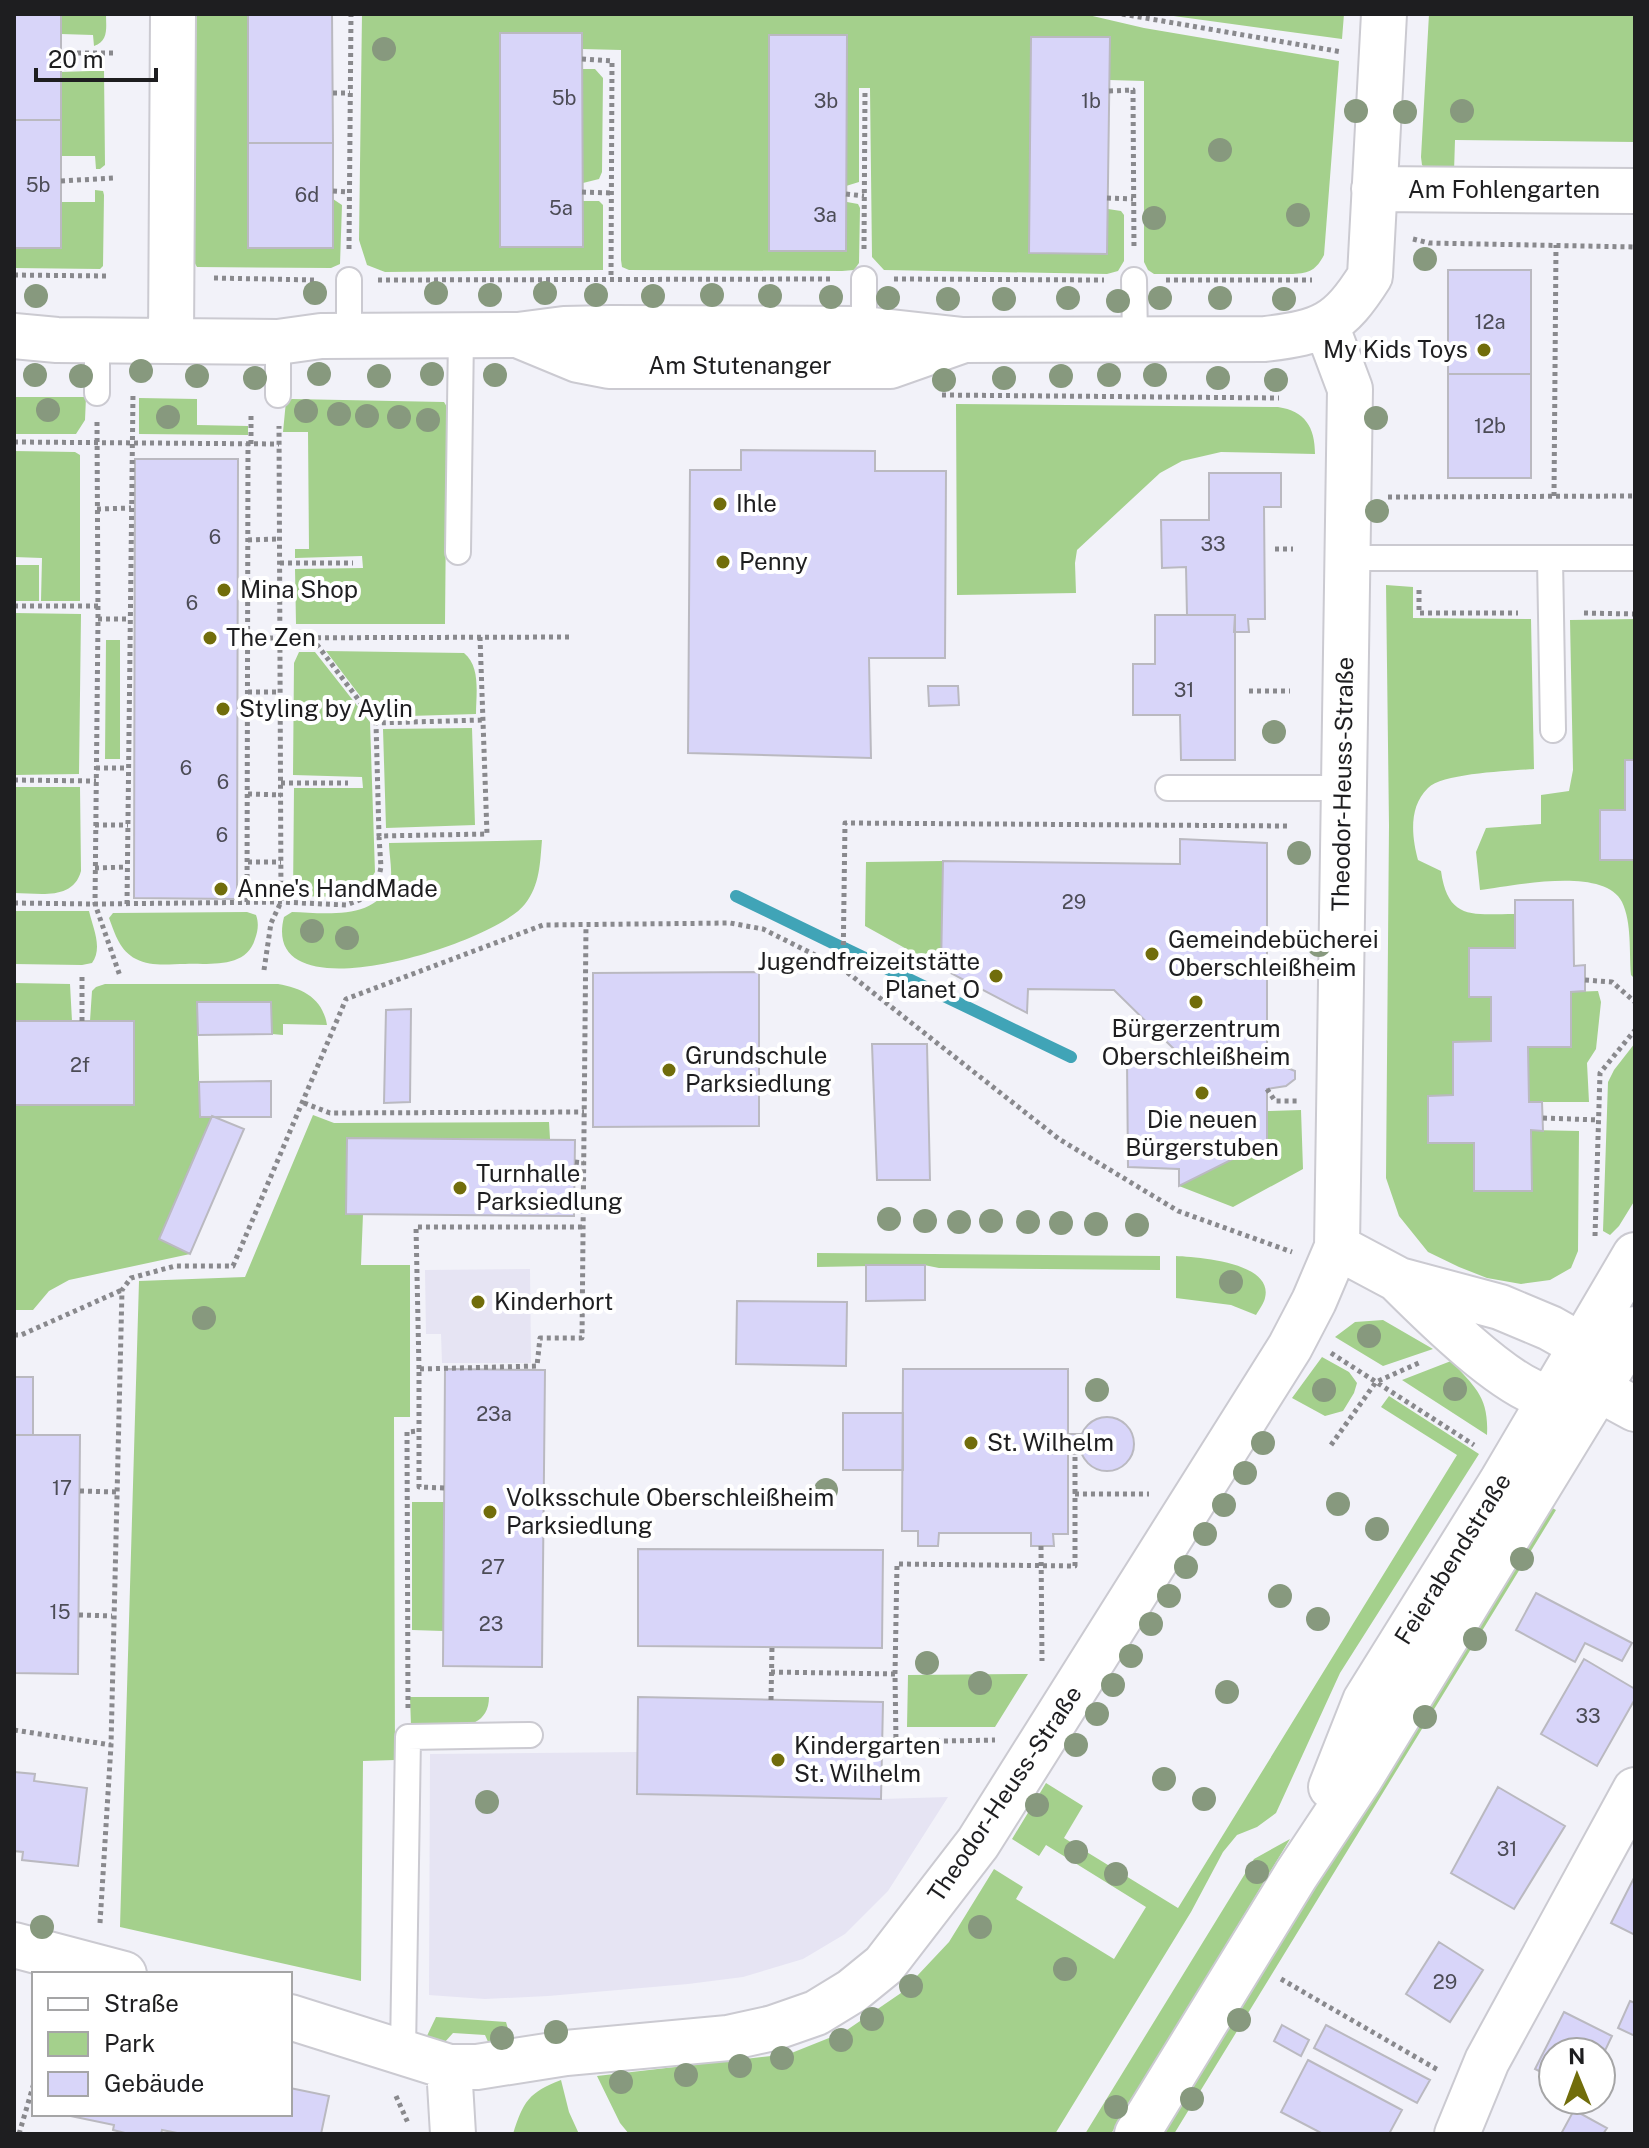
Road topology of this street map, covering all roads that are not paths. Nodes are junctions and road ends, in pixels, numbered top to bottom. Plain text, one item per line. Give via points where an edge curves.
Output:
1 (173, 14) edge
2 (1384, 14) edge
3 (1374, 189) junction
4 (1635, 191) edge
5 (864, 279) road end
6 (349, 280) road end
7 (1134, 280) road end
8 (1326, 325) junction
9 (172, 327) junction
10 (864, 329) junction
11 (335, 335) junction
12 (461, 335) junction
13 (518, 335) junction
14 (16, 336) edge
15 (1135, 339) junction
16 (97, 340) junction
17 (963, 340) junction
18 (278, 342) junction
19 (97, 393) road end
20 (278, 395) road end
21 (458, 552) dead end
22 (1348, 558) junction
23 (1635, 558) edge
24 (1550, 559) junction
25 (1553, 730) dead end
26 (1168, 788) dead end
27 (1343, 788) junction
28 (1615, 1250) edge
29 (1320, 1252) junction
30 (1399, 1280) junction
31 (1635, 1329) edge
32 (1582, 1346) junction
33 (1551, 1397) junction
34 (1617, 1399) edge
35 (530, 1735) dead end
36 (1635, 1790) edge
37 (1296, 1875) junction
38 (14, 1945) edge
39 (116, 1972) edge
40 (292, 2018) edge
41 (403, 2051) junction
42 (449, 2067) junction
43 (453, 2134) edge
44 (1137, 2134) edge
45 (1457, 2134) edge

1 - 9 street
2 - 3 street, Am Fohlengarten
3 - 4 street, Am Fohlengarten
3 - 8 street, Am Fohlengarten via 1370,276 1350,307
5 - 10 lane
6 - 11 lane
7 - 15 lane
8 - 15 street, Am Stutenanger via 1265,339
8 - 22 street, Theodor-Heuss-Straße via 1350,389
9 - 11 street, Am Stutenanger via 247,313
9 - 14 street, Am Stutenanger via 70,313
9 - 16 street, Am Stutenanger
9 - 18 street, Am Stutenanger
10 - 13 street, Am Stutenanger via 611,328
10 - 17 street, Am Stutenanger
11 - 12 street, Am Stutenanger
11 - 18 street, Am Stutenanger
12 - 13 street, Am Stutenanger
12 - 21 lane
13 - 17 street, Am Stutenanger via 578,360 609,366 890,366
14 - 16 street, Am Stutenanger
15 - 17 street, Am Stutenanger
16 - 19 lane
18 - 20 lane
22 - 24 lane
22 - 27 street, Theodor-Heuss-Straße
23 - 24 lane
24 - 25 lane
26 - 27 lane
27 - 29 street, Theodor-Heuss-Straße
28 - 32 street, Feierabendstraße
29 - 30 street
29 - 42 street, Theodor-Heuss-Straße via 1314,1301 1290,1347 978,1843 884,1965 816,2013 773,2028 728,2038
30 - 32 street via 1500,1307
30 - 33 street via 1435,1318 1512,1381
31 - 34 street, Feierabendstraße
32 - 33 street, Feierabendstraße
32 - 34 street
33 - 34 street
33 - 37 street, Feierabendstraße via 1365,1701
34 - 37 street, Feierabendstraße
35 - 41 lane via 408,1737
36 - 45 street via 1487,2061
37 - 44 street, Feierabendstraße
38 - 39 street
40 - 41 street, Theodor-Heuss-Straße
41 - 42 street, Theodor-Heuss-Straße
42 - 43 street

